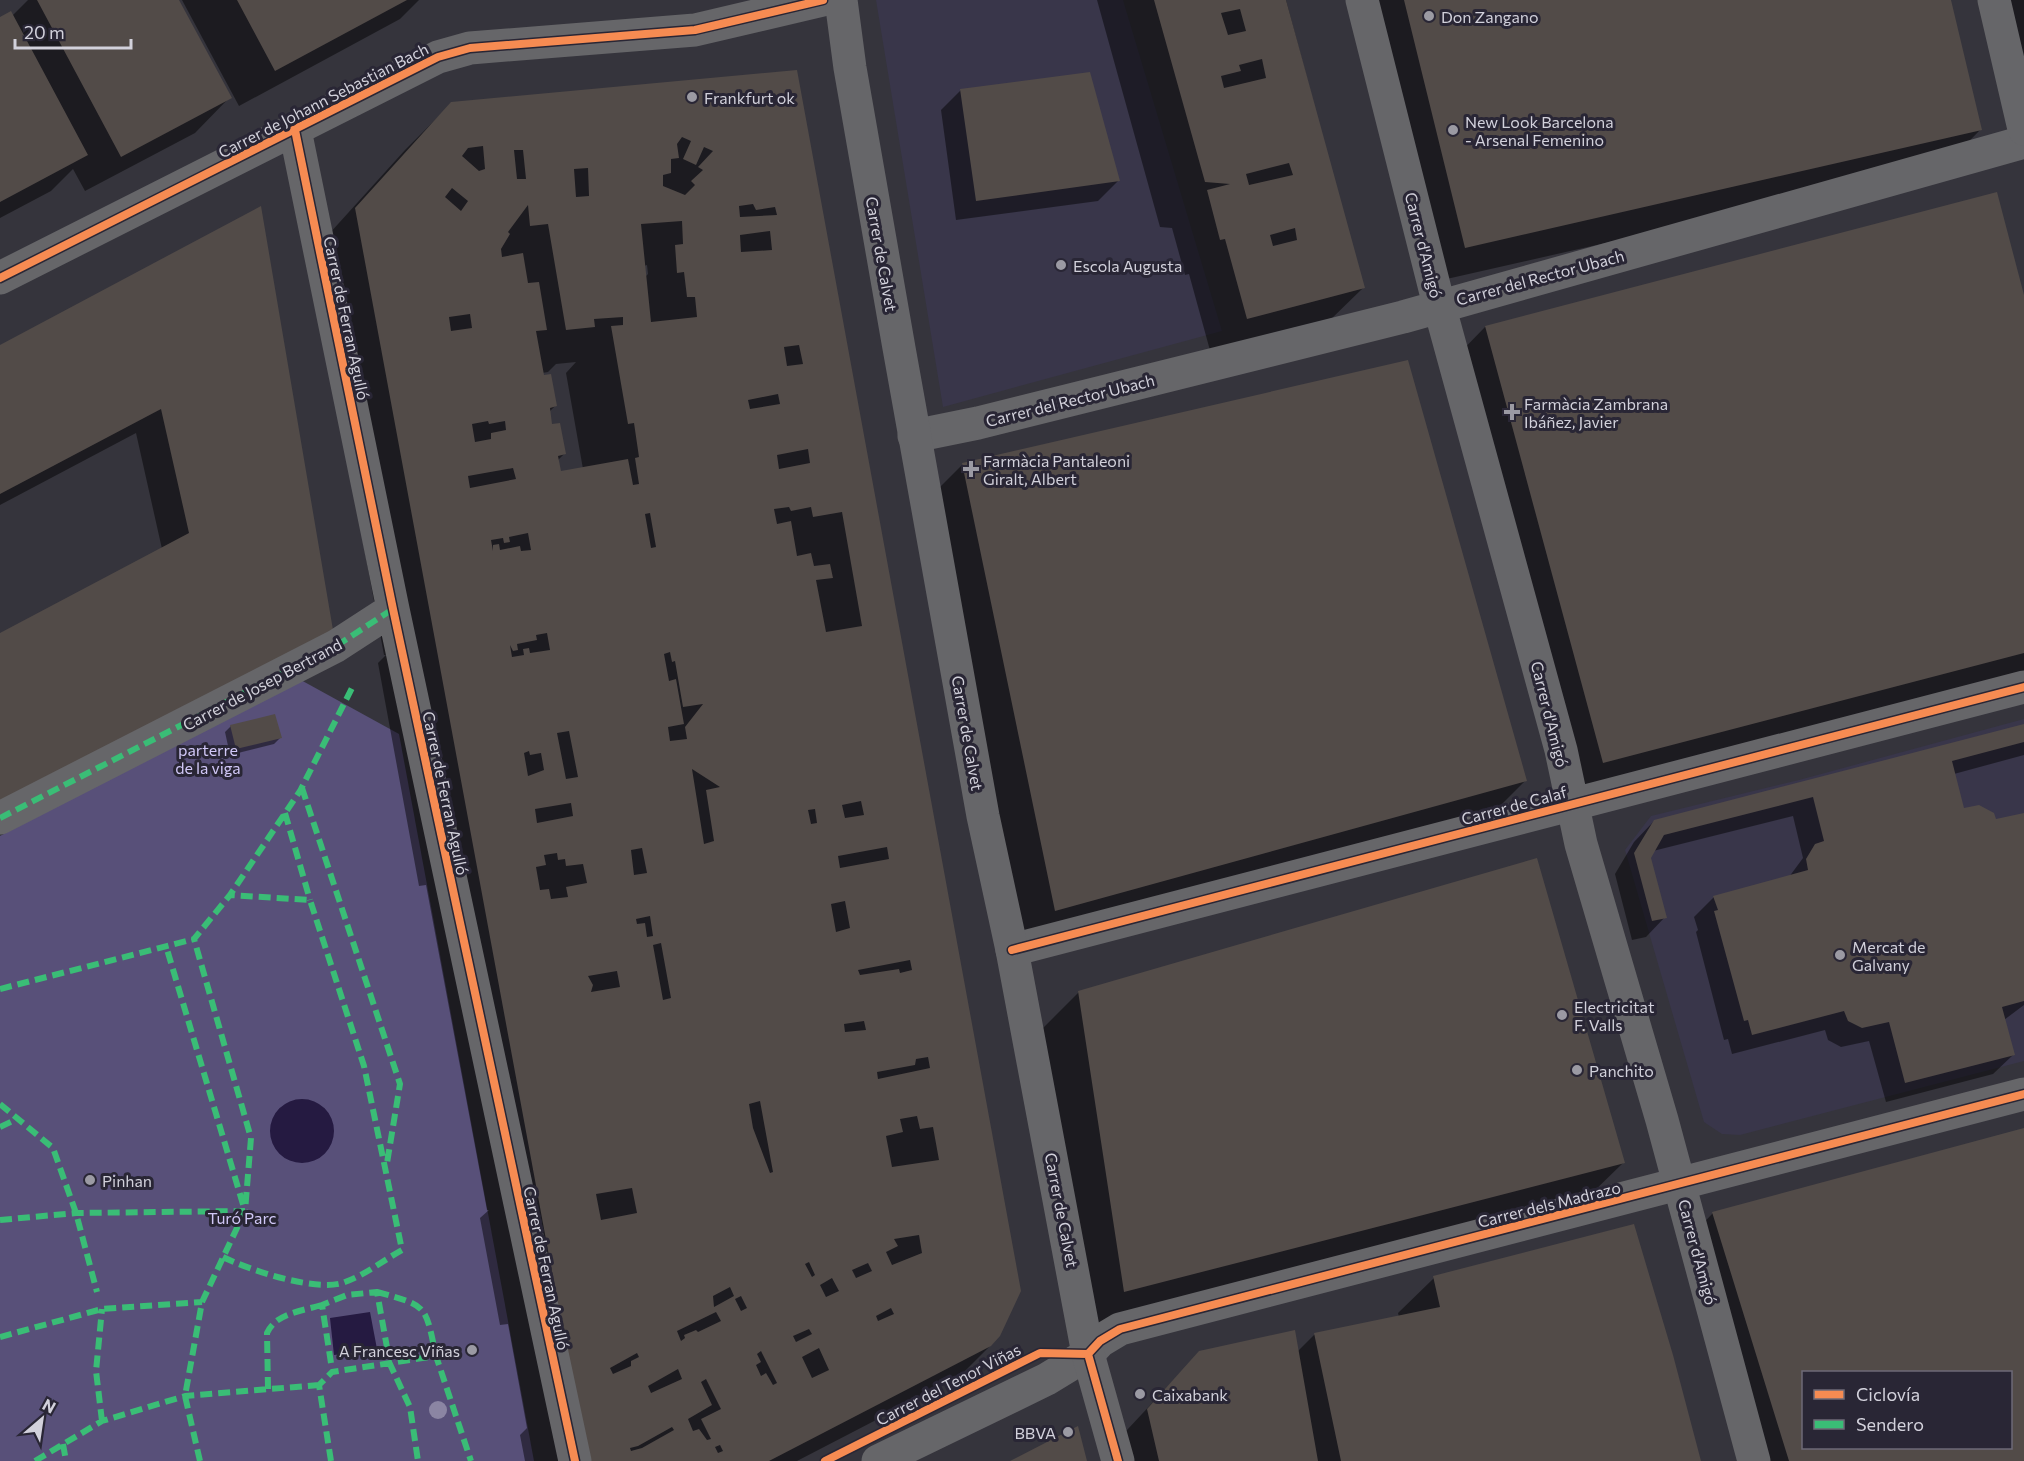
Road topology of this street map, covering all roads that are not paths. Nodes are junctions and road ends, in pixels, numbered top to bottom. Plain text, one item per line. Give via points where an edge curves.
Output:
1 (735, 0) edge
2 (823, 0) edge
3 (841, 0) edge
4 (1362, 0) edge
5 (1994, 0) edge
6 (714, 27) junction
7 (2024, 129) edge
8 (295, 130) junction
9 (2024, 142) edge
10 (0, 278) edge
11 (1439, 305) junction
12 (914, 436) junction
13 (393, 609) junction
14 (2024, 687) edge
15 (1571, 804) junction
16 (0, 819) edge
17 (1012, 950) junction
18 (2024, 1094) edge
19 (1680, 1184) junction
20 (1088, 1354) junction
21 (575, 1461) edge
22 (878, 1461) edge
23 (1118, 1461) edge
24 (1754, 1461) edge

1 - 6 street
2 - 6 street, Carrer de Johann Sebastian Bach
3 - 12 street, Carrer de Calvet
4 - 11 street, Carrer d'Amigó
5 - 7 street
6 - 8 street, Carrer de Johann Sebastian Bach via 470,48 408,70
8 - 10 street, Carrer de Johann Sebastian Bach
8 - 13 street, Carrer de Ferran Agulló
9 - 11 street, Carrer del Rector Ubach
11 - 12 street, Carrer del Rector Ubach via 1012,415
11 - 15 street, Carrer d'Amigó via 1558,738
12 - 17 street, Carrer de Calvet via 983,816
13 - 16 street, Carrer de Josep Bertrand via 336,646
13 - 21 street, Carrer de Ferran Agulló
14 - 15 street, Carrer de Calaf
15 - 17 street, Carrer de Calaf
15 - 19 street, Carrer d'Amigó
17 - 20 street, Carrer de Calvet
18 - 19 street, Carrer dels Madrazo
19 - 20 street, Carrer dels Madrazo via 1120,1329
19 - 24 street, Carrer d'Amigó
20 - 22 street via 1020,1393
20 - 23 street, Carrer de Calvet

